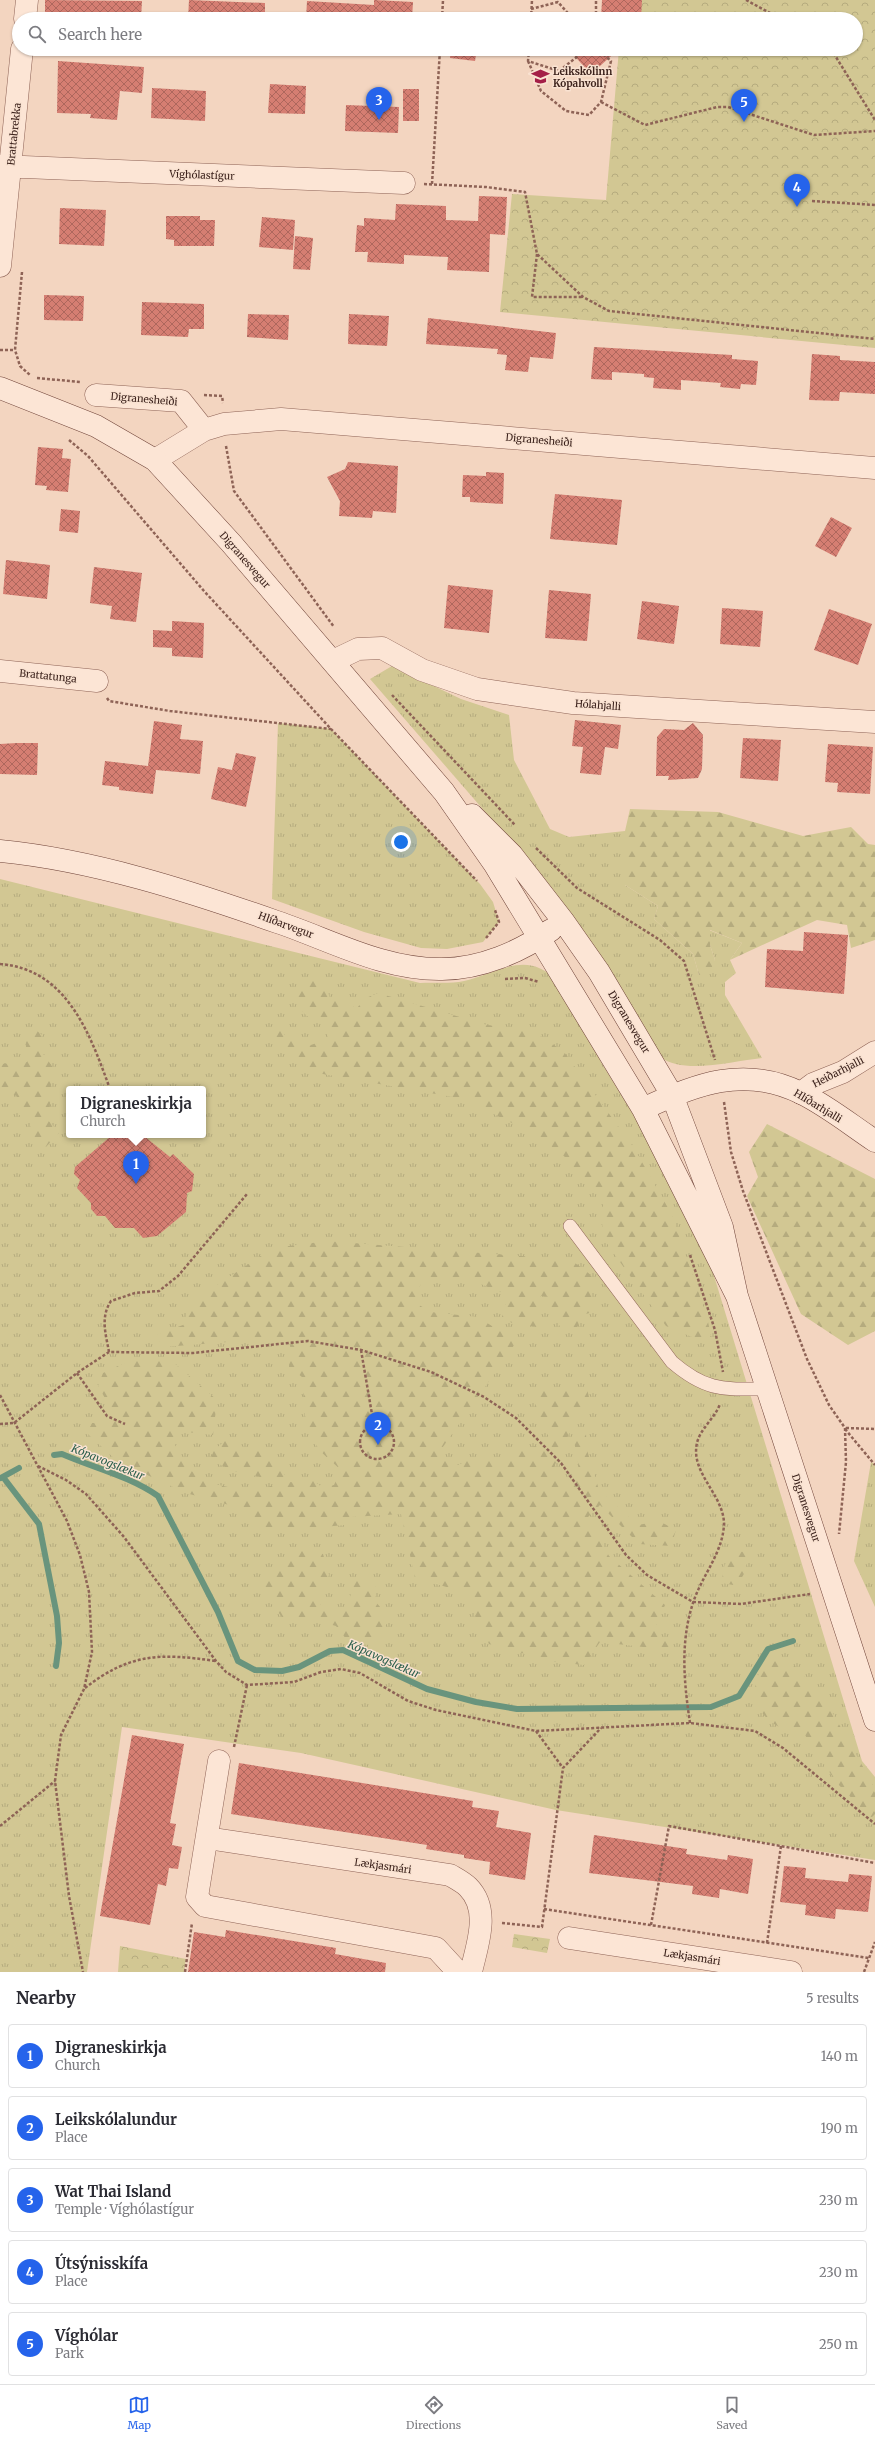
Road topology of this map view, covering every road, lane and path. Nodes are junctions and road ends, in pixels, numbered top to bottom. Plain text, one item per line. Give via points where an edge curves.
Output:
1 (27, 0) edge
2 (443, 0) edge
3 (532, 0) edge
4 (596, 0) edge
5 (746, 0) edge
6 (531, 9) joint
7 (26, 12) edge
8 (442, 12) edge
9 (567, 12) edge
10 (596, 12) edge
11 (768, 12) edge
12 (21, 56) edge
13 (440, 56) edge
14 (528, 56) edge
15 (578, 56) edge
16 (605, 56) edge
17 (835, 56) edge
18 (528, 61) junction
19 (601, 102) junction
20 (875, 120) edge
21 (875, 131) edge
22 (5, 166) edge
23 (404, 184) joint
24 (432, 184) junction
25 (812, 201) dead end
26 (875, 204) edge
27 (537, 254) junction
28 (0, 266) edge
29 (583, 297) junction
30 (875, 339) edge
31 (0, 350) edge
32 (15, 350) dead end
33 (0, 388) edge
34 (96, 395) dead end
35 (204, 430) junction
36 (65, 437) dead end
37 (155, 460) junction
38 (875, 468) edge
39 (334, 661) junction
40 (0, 671) edge
41 (97, 681) joint
42 (875, 722) edge
43 (331, 729) junction
44 (444, 792) junction
45 (0, 851) edge
46 (480, 884) dead end
47 (493, 902) dead end
48 (564, 922) junction
49 (539, 939) junction
50 (488, 961) junction
51 (0, 964) edge
52 (541, 982) dead end
53 (875, 1052) edge
54 (109, 1086) edge
55 (800, 1093) junction
56 (672, 1095) junction
57 (643, 1109) junction
58 (875, 1141) edge
59 (247, 1194) dead end
60 (570, 1226) dead end
61 (688, 1248) dead end
62 (737, 1296) junction
63 (361, 1350) junction
64 (109, 1352) junction
65 (77, 1373) junction
66 (723, 1388) junction
67 (767, 1389) junction
68 (0, 1395) edge
69 (0, 1424) edge
70 (14, 1424) junction
71 (125, 1424) dead end
72 (374, 1426) junction
73 (875, 1429) edge
74 (875, 1465) edge
75 (38, 1466) junction
76 (810, 1594) dead end
77 (693, 1602) junction
78 (216, 1661) junction
79 (84, 1689) junction
80 (875, 1720) edge
81 (690, 1723) junction
82 (602, 1728) junction
83 (536, 1731) junction
84 (219, 1761) dead end
85 (563, 1768) junction
86 (55, 1781) junction
87 (875, 1824) edge
88 (0, 1826) edge
89 (207, 1838) junction
90 (781, 1846) junction
91 (875, 1863) edge
92 (199, 1902) junction
93 (544, 1909) junction
94 (482, 1922) junction
95 (651, 1925) junction
96 (569, 1938) dead end
97 (875, 1942) edge
98 (767, 1943) junction
99 (869, 1958) junction
100 (764, 1968) junction
101 (83, 1972) edge
102 (185, 1972) edge
103 (458, 1972) edge
104 (472, 1972) edge
105 (791, 1972) edge
106 (864, 1972) edge

1 - 7 street
2 - 8 path
3 - 6 path
4 - 10 path
5 - 11 path
6 - 9 path via 558,2
12 - 22 street, Brattabrekka
13 - 24 path
14 - 18 path
15 - 18 path via 559,71
16 - 19 path via 611,61
17 - 20 path
18 - 19 path via 541,91 566,111 589,114
19 - 21 path via 645,125 717,107 728,107 814,135
22 - 23 street, Víghólastígur
22 - 28 street, Brattabrekka
23 - 24 path
24 - 27 path via 525,192
25 - 26 path
27 - 29 path
27 - 29 path via 532,297
29 - 30 path via 609,311
31 - 32 path
33 - 37 street, Digranesvegur via 96,426
34 - 35 street, Digranesheiði via 181,401
35 - 37 street, Digranesheiði
35 - 38 street, Digranesheiði via 224,424 281,419
36 - 43 path via 88,456 204,591
37 - 39 street, Digranesvegur
39 - 42 street, Hólahjalli via 358,649 382,648 422,670 478,689 573,703
39 - 44 street, Digranesvegur
40 - 41 street, Brattatunga
41 - 43 path via 110,702
43 - 46 path
44 - 48 street, Digranesvegur via 479,820 512,855
44 - 49 street, Digranesvegur via 495,866
45 - 50 street, Hlíðarvegur via 33,854 132,877 224,903 362,954 403,966 442,969
47 - 50 path via 499,922 483,942
48 - 49 street, Hlíðarvegur
48 - 56 street, Digranesvegur via 598,972
49 - 50 street, Hlíðarvegur
49 - 57 street, Digranesvegur
50 - 52 path via 494,976 499,978 525,978
51 - 54 path via 17,965 39,974 57,988 75,1009
53 - 55 street, Heiðarhjalli via 843,1072 813,1084
55 - 56 street, Hlíðarhjalli via 744,1078 713,1081
55 - 58 street, Hlíðarhjalli
56 - 57 street, Hlíðarhjalli
56 - 62 street, Digranesvegur via 722,1227
57 - 62 street, Digranesvegur
59 - 64 path via 178,1276 159,1291 135,1293 111,1301 105,1314 104,1327
60 - 66 lane via 672,1362 690,1377 709,1386
61 - 66 path via 715,1330 723,1363
62 - 67 street, Digranesvegur
63 - 64 path via 308,1341 193,1353
63 - 72 path
63 - 77 path via 431,1372 484,1397 516,1418 561,1463 626,1555 647,1575
64 - 65 path
65 - 70 path
65 - 71 path via 107,1416
66 - 67 lane
66 - 77 path via 715,1416 700,1435 696,1452 700,1468 720,1504 724,1524 719,1548
67 - 80 street, Digranesvegur
68 - 70 path
69 - 70 path
70 - 75 path
72 - 72 path via 369,1427 362,1436 361,1447 363,1452 372,1458 383,1458 392,1451 394,1441 390,1431 385,1427
73 - 74 path via 845,1428
75 - 78 path via 66,1480 86,1494 124,1538
75 - 79 path via 67,1521 90,1592 92,1652
76 - 77 path via 742,1604
77 - 81 path via 684,1641 686,1698
78 - 79 path via 180,1656 151,1657 124,1663 102,1674
78 - 83 path via 226,1672 247,1685 294,1682 321,1672 341,1669 360,1673 408,1701 436,1710
79 - 86 path via 61,1735
81 - 82 path
81 - 87 path via 755,1731 784,1748
82 - 83 path
82 - 85 path
83 - 85 path
84 - 89 street
85 - 93 path
86 - 88 path
86 - 101 path via 69,1896
89 - 92 street via 197,1897
89 - 94 street, Lækjasmári via 450,1875 468,1887 478,1905
90 - 91 path
90 - 95 path via 669,1826
90 - 98 path
92 - 102 path via 193,1918
92 - 103 street via 205,1906 436,1948
93 - 94 path via 542,1926
93 - 95 path
94 - 104 street, Lækjasmári
95 - 98 path
96 - 100 street, Lækjasmári
97 - 99 path
98 - 99 path
98 - 100 path
99 - 106 path
100 - 105 street, Lækjasmári

